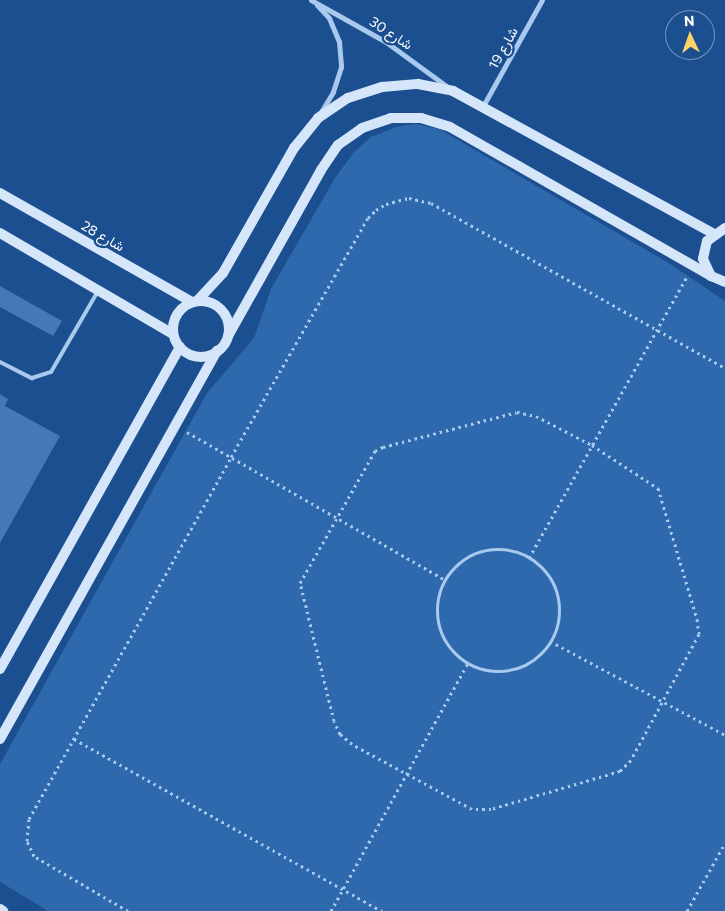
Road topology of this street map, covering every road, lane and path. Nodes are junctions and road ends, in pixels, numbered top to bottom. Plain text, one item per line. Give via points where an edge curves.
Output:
1 (312, 0) edge
2 (542, 0) edge
3 (453, 91) junction
4 (483, 106) junction
5 (318, 118) junction
6 (0, 193) edge
7 (725, 228) edge
8 (0, 233) edge
9 (714, 234) junction
10 (693, 265) junction
11 (711, 276) junction
12 (725, 282) edge
13 (100, 289) junction
14 (194, 301) junction
15 (657, 330) junction
16 (173, 334) junction
17 (228, 336) junction
18 (180, 347) junction
19 (218, 351) junction
20 (0, 362) edge
21 (725, 368) edge
22 (176, 426) junction
23 (592, 445) junction
24 (231, 457) junction
25 (336, 517) junction
26 (529, 558) junction
27 (445, 580) junction
28 (550, 641) junction
29 (468, 663) junction
30 (0, 669) edge
31 (662, 701) junction
32 (725, 735) edge
33 (74, 739) junction
34 (0, 740) edge
35 (407, 774) junction
36 (725, 843) edge
37 (343, 889) junction
38 (128, 911) edge
39 (331, 911) edge
40 (382, 911) edge
41 (687, 911) edge

1 - 3 street, شارع 30 via 386,42
1 - 5 street, شارع 30 via 330,18 340,42 341,67 333,92
2 - 4 street, شارع 19
3 - 4 street
3 - 5 street via 418,84 382,87 348,98
4 - 9 street
5 - 14 street via 294,148 223,273
6 - 14 street, شارع 28
7 - 9 street
8 - 13 street
9 - 11 street via 704,250 706,268
10 - 11 street
10 - 15 path
10 - 17 street via 450,128 421,118 391,118 362,128 338,146 321,170
11 - 12 street
13 - 16 street
13 - 20 lane via 52,372 32,378
14 - 16 street via 176,315
14 - 17 street via 215,304 222,310 227,318
15 - 21 path
15 - 23 path
15 - 24 path via 431,204 420,200 397,200 368,218
16 - 18 street
17 - 19 street
18 - 19 street via 194,356
18 - 30 street
19 - 22 street
22 - 24 path
22 - 34 street
23 - 25 path via 536,416 517,412 383,446 370,456
23 - 26 path
23 - 31 path via 653,482 662,494 698,619 699,634 694,648
24 - 25 path
24 - 33 path
25 - 27 path
25 - 35 path via 300,583 334,722 345,739
26 - 27 path via 503,549 476,553 458,564
26 - 28 path via 549,576 557,595 558,615
27 - 29 path via 437,606 441,632 452,650
28 - 29 path via 532,660 507,670 480,668
28 - 31 path
29 - 35 path
31 - 32 path
31 - 35 path via 631,760 620,771 608,776 482,810 465,807
33 - 37 path
33 - 38 path via 29,819 26,842 40,862
35 - 37 path
36 - 41 path
37 - 39 path
37 - 40 path

